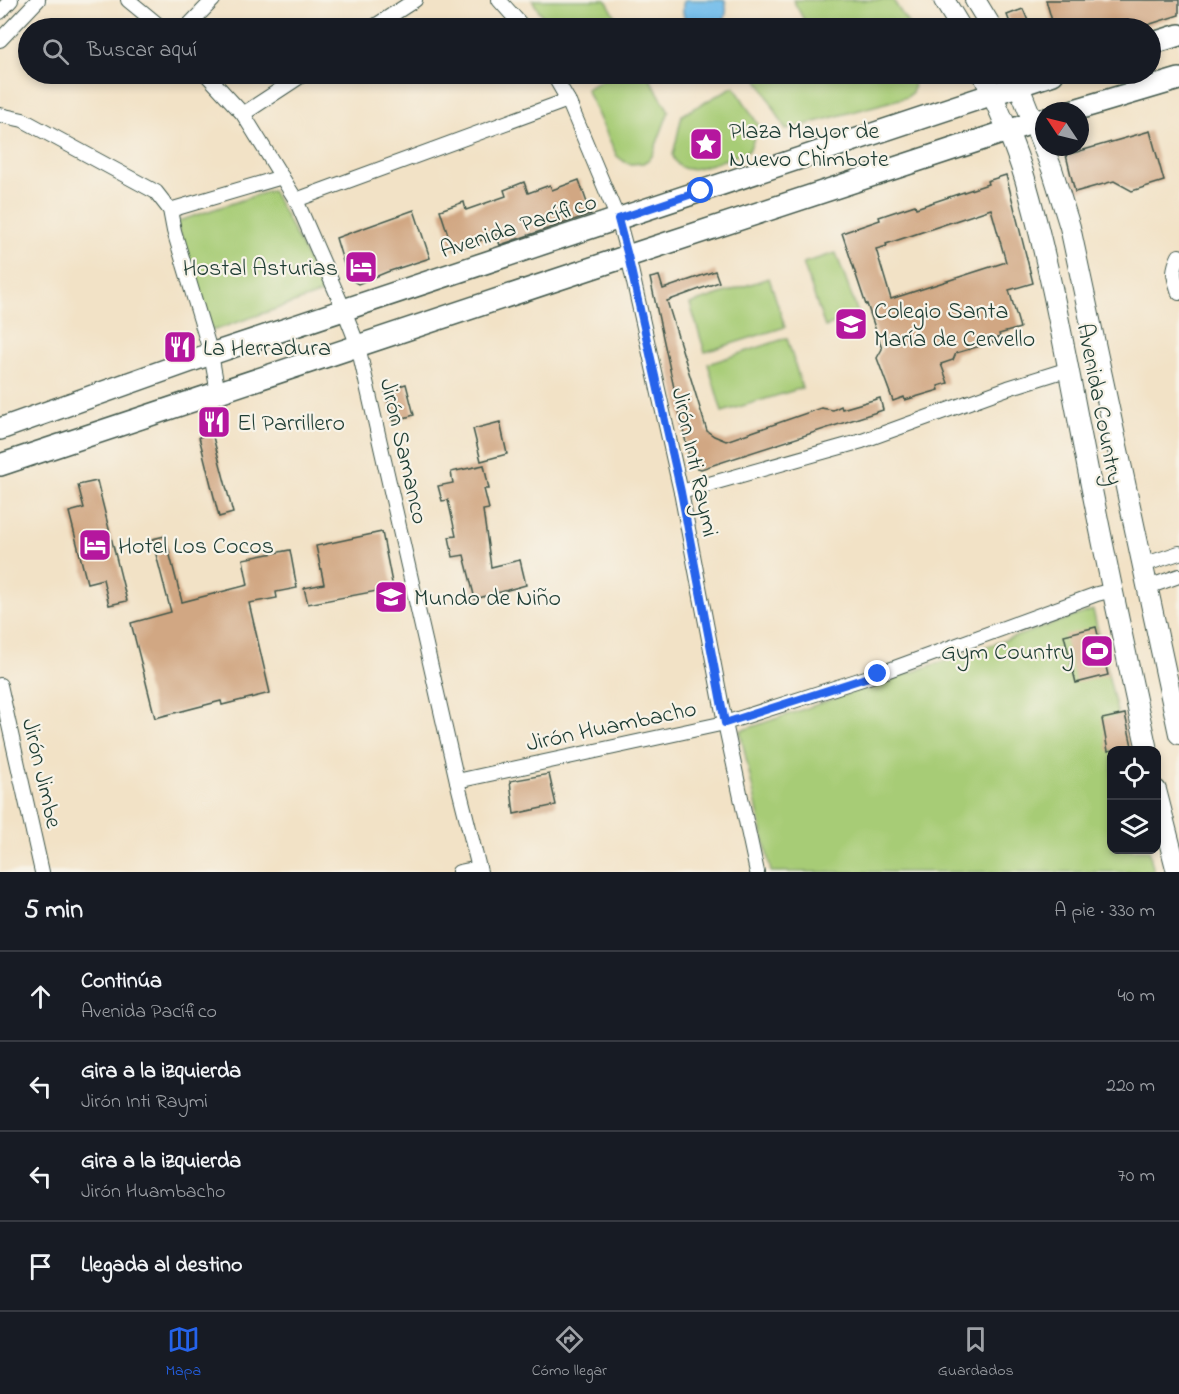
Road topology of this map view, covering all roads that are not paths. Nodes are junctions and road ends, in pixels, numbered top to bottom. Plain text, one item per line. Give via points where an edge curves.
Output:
1 (11, 0) edge
2 (38, 0) edge
3 (128, 0) edge
4 (213, 0) edge
5 (415, 0) edge
6 (499, 0) edge
7 (944, 0) edge
8 (975, 0) edge
9 (0, 12) edge
10 (21, 18) edge
11 (150, 18) edge
12 (196, 18) edge
13 (387, 18) edge
14 (515, 18) edge
15 (955, 18) edge
16 (986, 18) edge
17 (18, 21) edge
18 (1179, 35) edge
19 (0, 40) edge
20 (1161, 41) edge
21 (1179, 79) edge
22 (215, 84) edge
23 (289, 84) edge
24 (559, 84) edge
25 (987, 84) edge
26 (1008, 84) edge
27 (1020, 84) edge
28 (991, 93) junction
29 (568, 100) junction
30 (1089, 106) edge
31 (1035, 113) edge
32 (243, 114) junction
33 (0, 115) edge
34 (1035, 122) edge
35 (1008, 131) junction
36 (1048, 156) edge
37 (282, 177) junction
38 (296, 200) junction
39 (170, 210) junction
40 (618, 219) junction
41 (628, 256) junction
42 (1179, 256) edge
43 (1179, 293) edge
44 (345, 310) junction
45 (358, 346) junction
46 (211, 354) junction
47 (1069, 369) junction
48 (218, 393) junction
49 (0, 429) edge
50 (0, 465) edge
51 (1122, 467) junction
52 (1089, 474) junction
53 (681, 492) junction
54 (1179, 553) edge
55 (1143, 565) junction
56 (1179, 576) edge
57 (1148, 587) junction
58 (1113, 590) junction
59 (0, 685) edge
60 (1170, 693) junction
61 (1136, 700) junction
62 (725, 723) junction
63 (1179, 734) edge
64 (1146, 746) edge
65 (457, 781) junction
66 (1159, 800) edge
67 (479, 870) edge
68 (42, 872) edge
69 (459, 872) edge
70 (757, 872) edge
71 (1177, 872) edge

1 - 9 street
2 - 10 street
3 - 11 street
4 - 12 street
5 - 13 street
6 - 14 street
7 - 15 main road
8 - 16 main road
17 - 19 street
18 - 20 main road
21 - 30 main road
22 - 32 street, Jirón Samanco
23 - 32 street
24 - 29 street, Jirón Inti Raymi
25 - 28 main road, Avenida Country
26 - 28 main road, Avenida Pacífico
27 - 31 main road, Avenida Country
28 - 35 main road, Avenida Country
28 - 40 main road, Avenida Pacífico
29 - 38 street
29 - 40 street, Jirón Inti Raymi
32 - 37 street, Jirón Samanco
33 - 39 street via 23,120 156,192
34 - 35 main road
35 - 41 main road
35 - 47 main road, Avenida Country via 1041,242
36 - 51 main road, Avenida Country via 1070,227
37 - 38 street, Jirón Samanco
37 - 39 street
38 - 44 street, Jirón Samanco
39 - 46 street
40 - 41 street, Jirón Inti Raymi
40 - 44 main road, Avenida Pacífico
41 - 45 main road
41 - 53 street, Jirón Inti Raymi
42 - 43 street via 1174,266
44 - 45 street, Jirón Samanco
44 - 46 main road, Avenida Pacífico
45 - 48 main road
45 - 65 street, Jirón Samanco
46 - 48 street
46 - 49 main road, Avenida Pacífico
47 - 52 main road, Avenida Country
47 - 53 street via 862,441
48 - 50 main road
51 - 52 main road
51 - 55 main road, Avenida Country
52 - 58 main road, Avenida Country
53 - 62 street, Jirón Inti Raymi
54 - 55 street
55 - 57 main road, Avenida Country
56 - 57 street
57 - 60 main road, Avenida Country
58 - 61 main road, Avenida Country
58 - 62 street, Jirón Huambacho via 878,674
59 - 68 street, Jirón Jimbe
60 - 61 main road
60 - 63 main road, Avenida Country
61 - 64 main road, Avenida Country
62 - 65 street, Jirón Huambacho
62 - 70 street, Jirón Inti Raymi
65 - 67 street, Jirón Samanco
66 - 71 main road
67 - 69 street

